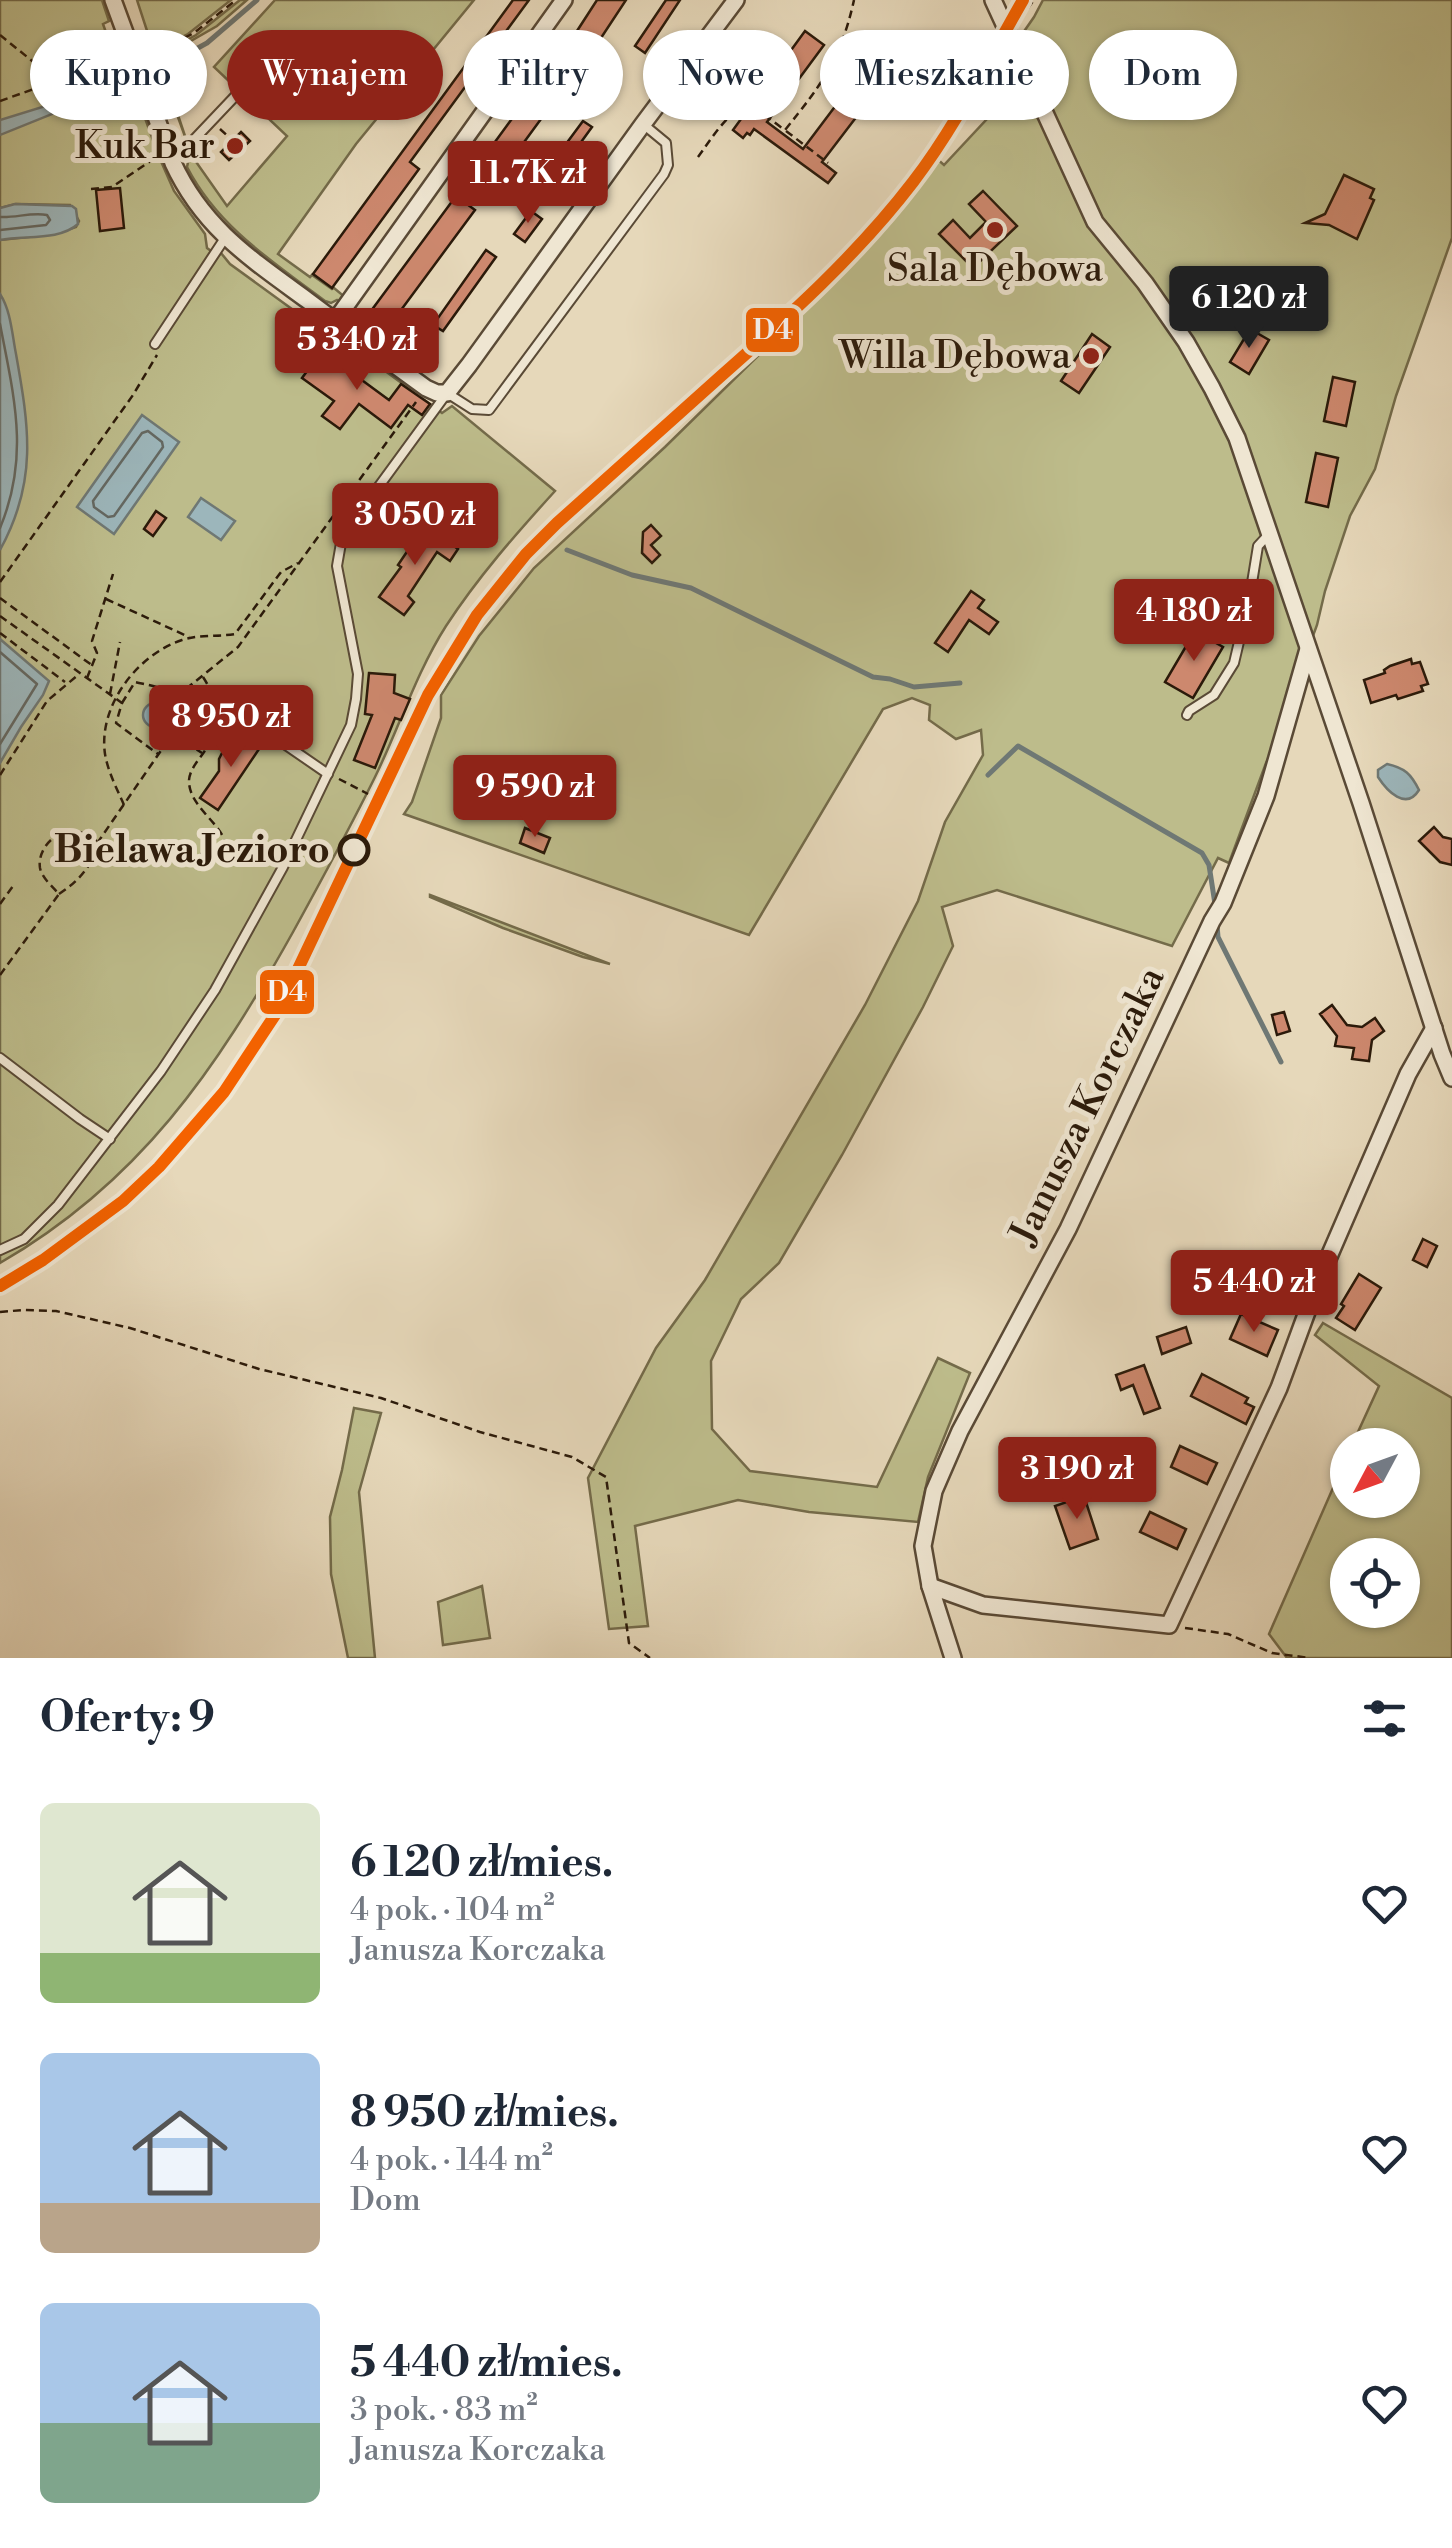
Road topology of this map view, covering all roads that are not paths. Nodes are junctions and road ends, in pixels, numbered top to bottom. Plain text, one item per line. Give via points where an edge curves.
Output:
1 (113, 0) edge
2 (564, 0) edge
3 (736, 0) edge
4 (993, 0) edge
5 (227, 104) edge
6 (643, 124) junction
7 (163, 157) junction
8 (226, 238) junction
9 (334, 321) junction
10 (155, 344) road end
11 (447, 393) junction
12 (1270, 532) junction
13 (1308, 648) junction
14 (1320, 680) junction
15 (1294, 697) junction
16 (262, 710) dead end
17 (1187, 715) dead end
18 (328, 774) junction
19 (1434, 1028) junction
20 (0, 1058) edge
21 (1452, 1078) edge
22 (110, 1139) junction
23 (0, 1250) edge
24 (930, 1586) junction
25 (954, 1658) edge

1 - 7 street
2 - 9 street
3 - 6 street
4 - 12 street via 1095,222 1160,304 1212,388 1238,438
5 - 7 lane via 185,150
6 - 11 street
6 - 11 lane via 666,143 664,174 489,410
7 - 8 street
8 - 9 street
8 - 10 lane
9 - 11 street via 426,388
11 - 18 lane via 341,543 339,578 358,674 351,725
12 - 13 street
12 - 17 lane via 1258,546 1234,663 1214,695
13 - 14 street
13 - 15 street, Janusza Korczaka
14 - 15 street
14 - 19 street
15 - 24 street, Janusza Korczaka via 1266,796 1222,903 1068,1229 934,1490 923,1546
16 - 18 lane via 267,732
18 - 22 lane via 188,1032
19 - 21 street
19 - 24 street via 1408,1074 1279,1388 1169,1625 984,1605
20 - 22 lane
22 - 23 lane via 58,1206 24,1239
24 - 25 street, Janusza Korczaka

